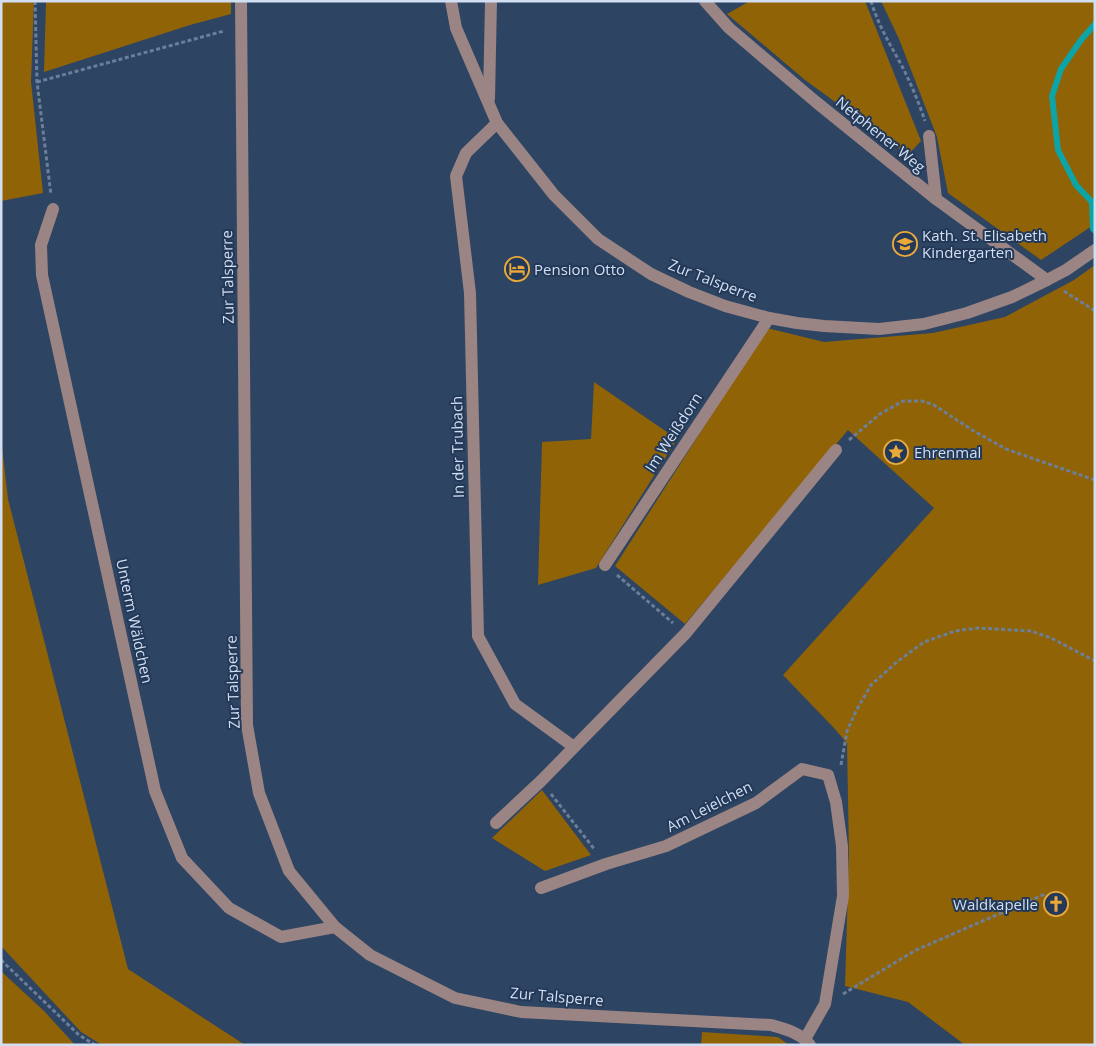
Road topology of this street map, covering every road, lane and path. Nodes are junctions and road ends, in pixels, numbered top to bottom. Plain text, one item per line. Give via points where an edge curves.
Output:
1 (35, 1) edge
2 (241, 1) edge
3 (451, 1) edge
4 (490, 1) edge
5 (705, 1) edge
6 (871, 1) edge
7 (240, 26) junction
8 (37, 82) junction
9 (489, 103) junction
10 (497, 123) junction
11 (929, 136) joint
12 (936, 199) junction
13 (53, 209) joint
14 (1093, 251) edge
15 (1047, 280) junction
16 (1095, 311) edge
17 (769, 318) junction
18 (836, 450) joint
19 (1095, 480) edge
20 (605, 565) joint
21 (686, 633) junction
22 (1095, 661) edge
23 (574, 747) junction
24 (840, 769) dead end
25 (540, 781) junction
26 (496, 823) dead end
27 (606, 864) junction
28 (541, 888) dead end
29 (1045, 894) dead end
30 (335, 927) junction
31 (1, 960) edge
32 (825, 1004) junction
33 (808, 1042) edge
34 (95, 1045) edge

1 - 8 path
2 - 7 street, Zur Talsperre
3 - 9 street, Zur Talsperre via 456,28
4 - 9 street
5 - 12 street, Netphener Weg via 729,28 766,60
6 - 11 path via 876,18 904,70
7 - 8 path
7 - 30 street, Zur Talsperre via 247,725 260,793 289,871
8 - 13 path
9 - 10 street, Zur Talsperre
10 - 17 street, Zur Talsperre via 554,194 598,239 651,274 689,292
10 - 23 street, In der Trubach via 466,153 456,176 470,294 478,636 515,704
11 - 12 street
12 - 15 street, Netphener Weg
13 - 30 street, Unterm Wäldchen via 41,245 42,275 155,791 182,858 229,908 281,938
14 - 15 street, Zur Talsperre
15 - 16 path
15 - 17 street, Zur Talsperre via 976,310 924,324 879,329
17 - 20 street, Im Weißdorn
18 - 19 path via 880,414 903,401 922,401 1006,449
18 - 21 street
20 - 21 path
21 - 23 street
22 - 24 path via 1031,631 978,628 955,631 924,642 872,685 847,731
23 - 25 street
25 - 26 street
25 - 27 path
27 - 28 street, Am Leielchen
27 - 32 street, Am Leielchen via 666,846 756,803 802,769 828,775 836,802 842,846 843,896
29 - 32 path via 916,950
30 - 33 street, Zur Talsperre via 370,956 455,998 521,1012 771,1025 788,1030
31 - 34 path via 79,1035
32 - 33 street, Am Leielchen

